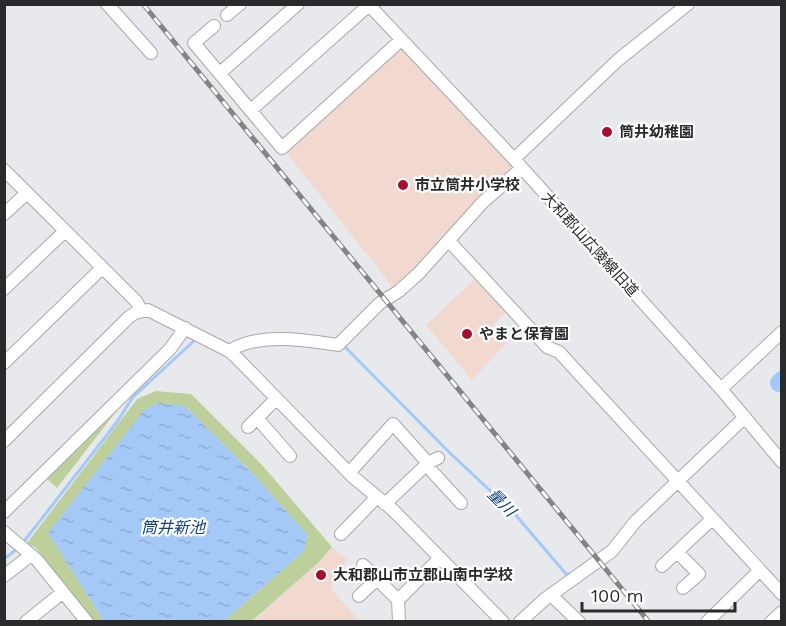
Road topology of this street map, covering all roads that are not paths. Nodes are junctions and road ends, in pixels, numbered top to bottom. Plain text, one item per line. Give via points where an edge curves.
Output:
1 (107, 4) edge
2 (240, 4) edge
3 (298, 4) edge
4 (688, 4) edge
5 (369, 5) edge
6 (227, 15) dead end
7 (214, 26) dead end
8 (401, 40) junction
9 (151, 53) dead end
10 (220, 73) junction
11 (251, 110) junction
12 (518, 163) junction
13 (4, 170) edge
14 (27, 193) junction
15 (4, 214) edge
16 (64, 231) junction
17 (449, 241) junction
18 (101, 269) junction
19 (4, 289) edge
20 (141, 310) junction
21 (185, 328) junction
22 (782, 332) edge
23 (229, 351) junction
24 (4, 363) edge
25 (722, 389) junction
26 (276, 399) junction
27 (745, 417) junction
28 (4, 441) edge
29 (290, 456) dead end
30 (430, 462) junction
31 (782, 462) edge
32 (349, 473) junction
33 (676, 480) junction
34 (381, 500) junction
35 (461, 503) dead end
36 (4, 512) edge
37 (712, 519) junction
38 (4, 532) edge
39 (341, 534) dead end
40 (24, 549) junction
41 (677, 552) junction
42 (440, 558) junction
43 (363, 566) dead end
44 (662, 566) dead end
45 (760, 570) junction
46 (4, 576) edge
47 (377, 579) junction
48 (683, 588) dead end
49 (63, 592) junction
50 (782, 594) edge
51 (550, 595) junction
52 (359, 596) dead end
53 (398, 600) junction
54 (782, 612) edge
55 (26, 621) edge
56 (87, 621) edge
57 (399, 621) edge
58 (503, 621) edge
59 (520, 621) edge
60 (579, 621) edge
61 (708, 621) edge
62 (771, 621) edge

1 - 9 street
2 - 6 street
3 - 10 street
4 - 12 street via 618,60
5 - 8 street, 大和郡山広陵線旧道
5 - 11 street
7 - 10 street via 194,43
8 - 11 street via 282,148
8 - 12 street, 大和郡山広陵線旧道
10 - 11 street
12 - 17 street
12 - 25 street, 大和郡山広陵線旧道
13 - 14 street
14 - 15 street
14 - 16 street
16 - 18 street
16 - 19 street
17 - 23 street via 341,342 262,341
17 - 33 street via 547,347 559,352
18 - 20 street
18 - 24 street
20 - 21 street via 157,313
20 - 28 street via 129,317
21 - 23 street
21 - 36 street via 170,349
22 - 25 street
23 - 26 street
25 - 27 street, 大和郡山広陵線旧道
26 - 29 street via 252,422
26 - 32 street
27 - 31 street, 大和郡山広陵線旧道
27 - 33 street
30 - 32 street via 393,424
30 - 34 street
30 - 35 street
32 - 34 street
33 - 37 street
33 - 51 street via 605,558
34 - 39 street
34 - 42 street
37 - 41 street
37 - 45 street
38 - 40 street
40 - 46 street
40 - 49 street
41 - 44 street
41 - 48 street via 699,574
42 - 53 street
42 - 58 street
43 - 47 street
45 - 50 street
45 - 61 street
47 - 52 street
47 - 53 street
49 - 55 street
49 - 56 street
51 - 59 street
51 - 60 street
53 - 57 street
54 - 62 street

